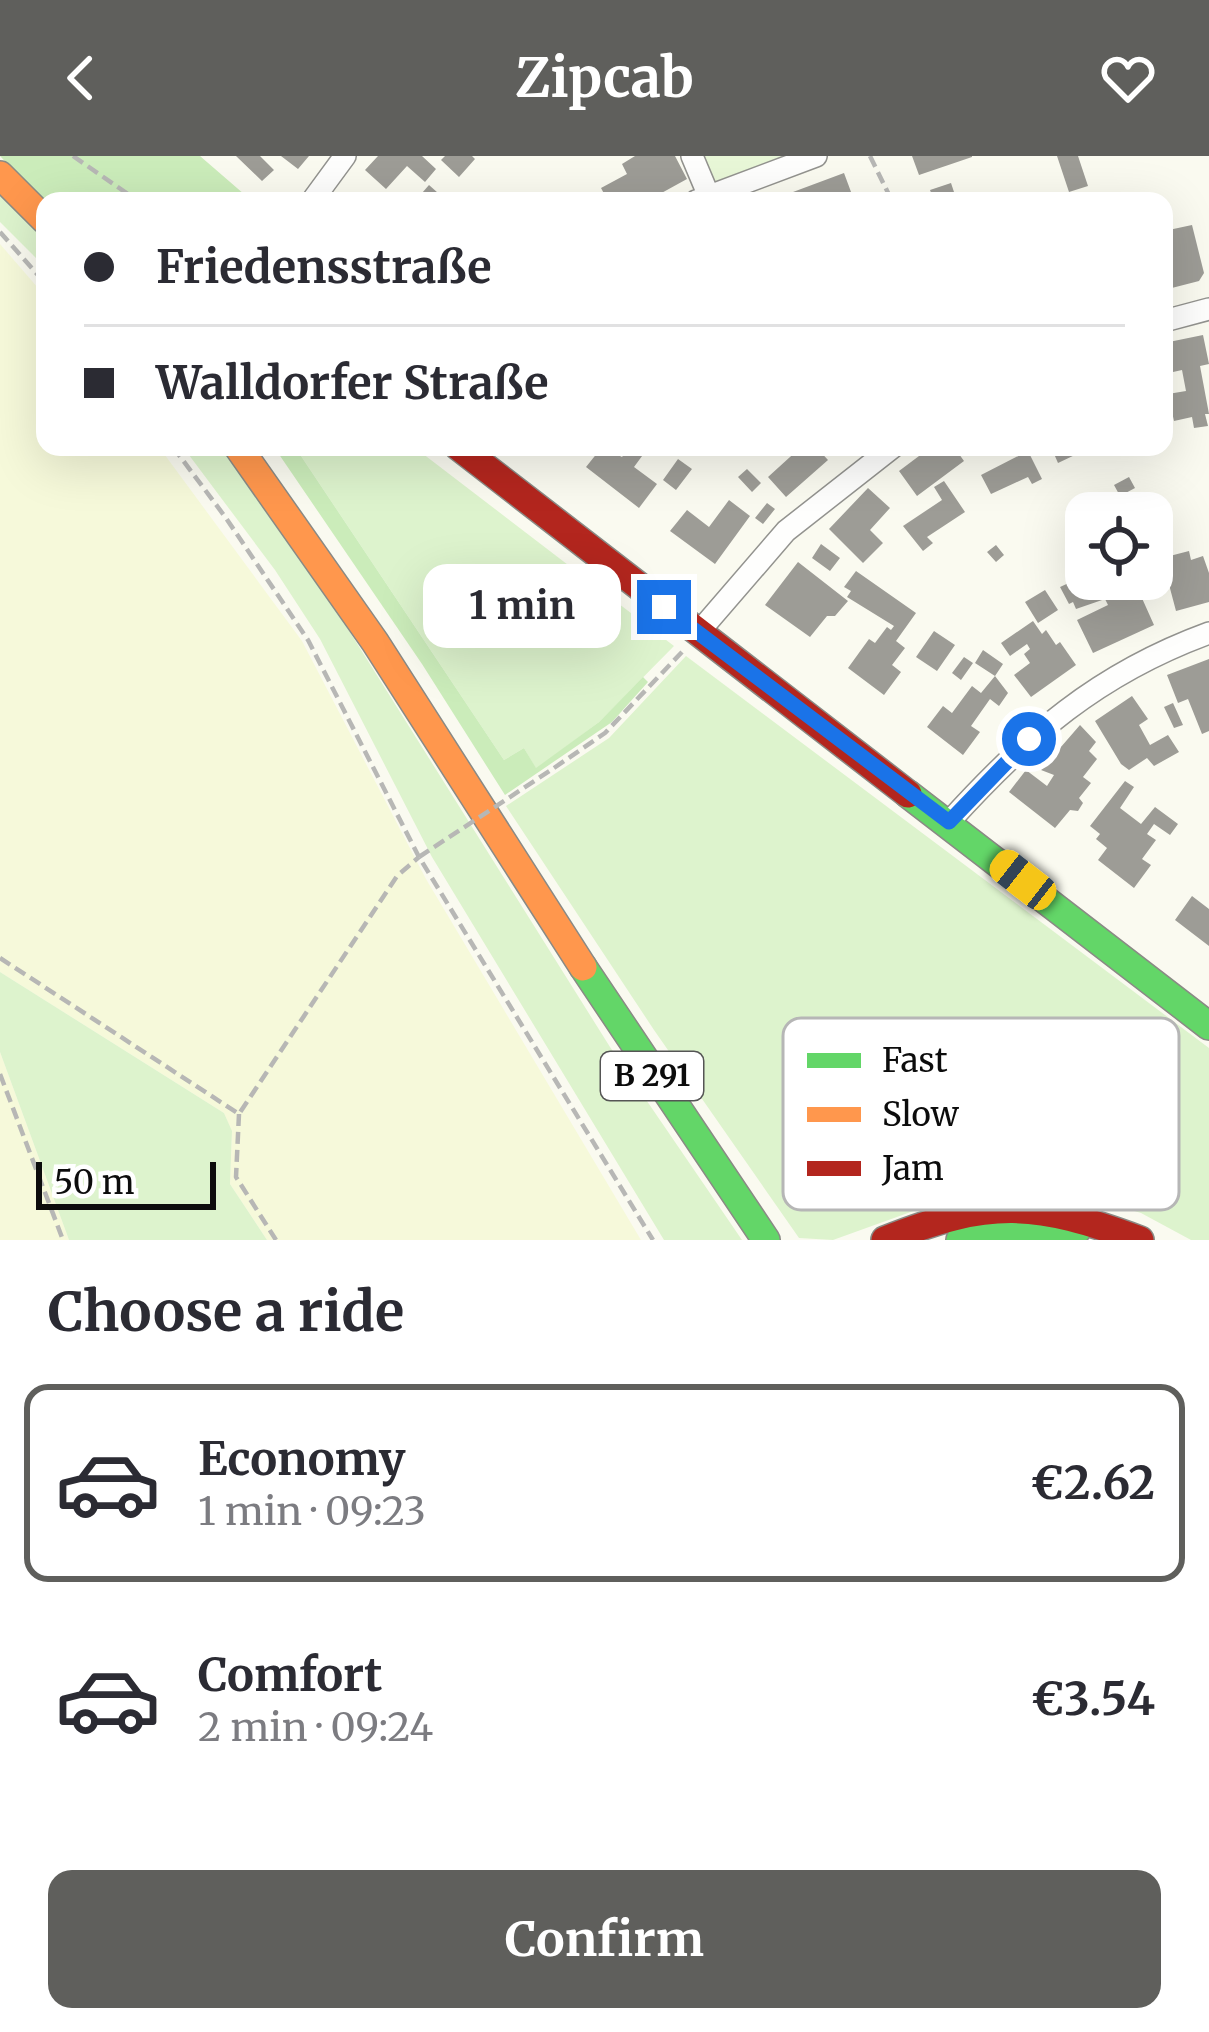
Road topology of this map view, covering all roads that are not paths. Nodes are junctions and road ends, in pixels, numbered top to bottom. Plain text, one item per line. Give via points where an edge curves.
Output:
1 (345, 156) edge
2 (692, 156) edge
3 (816, 156) edge
4 (0, 175) edge
5 (319, 192) edge
6 (701, 192) edge
7 (718, 192) edge
8 (36, 211) edge
9 (1209, 309) edge
10 (1173, 319) edge
11 (244, 456) edge
12 (471, 456) edge
13 (882, 456) edge
14 (698, 633) junction
15 (1209, 633) edge
16 (949, 822) junction
17 (1209, 1026) edge
18 (976, 1210) edge
19 (1056, 1210) edge
20 (766, 1240) edge
21 (885, 1240) edge
22 (960, 1240) edge
23 (1129, 1240) edge
24 (1140, 1240) edge

1 - 5 street
2 - 6 street
3 - 7 street
4 - 8 street
9 - 10 street
11 - 20 street, B 291 via 376,643 612,1017
12 - 14 street
13 - 14 street via 786,531
14 - 16 street
15 - 16 street via 1093,688 1007,759
16 - 17 street
18 - 21 street
19 - 24 street
22 - 23 street via 1006,1229

